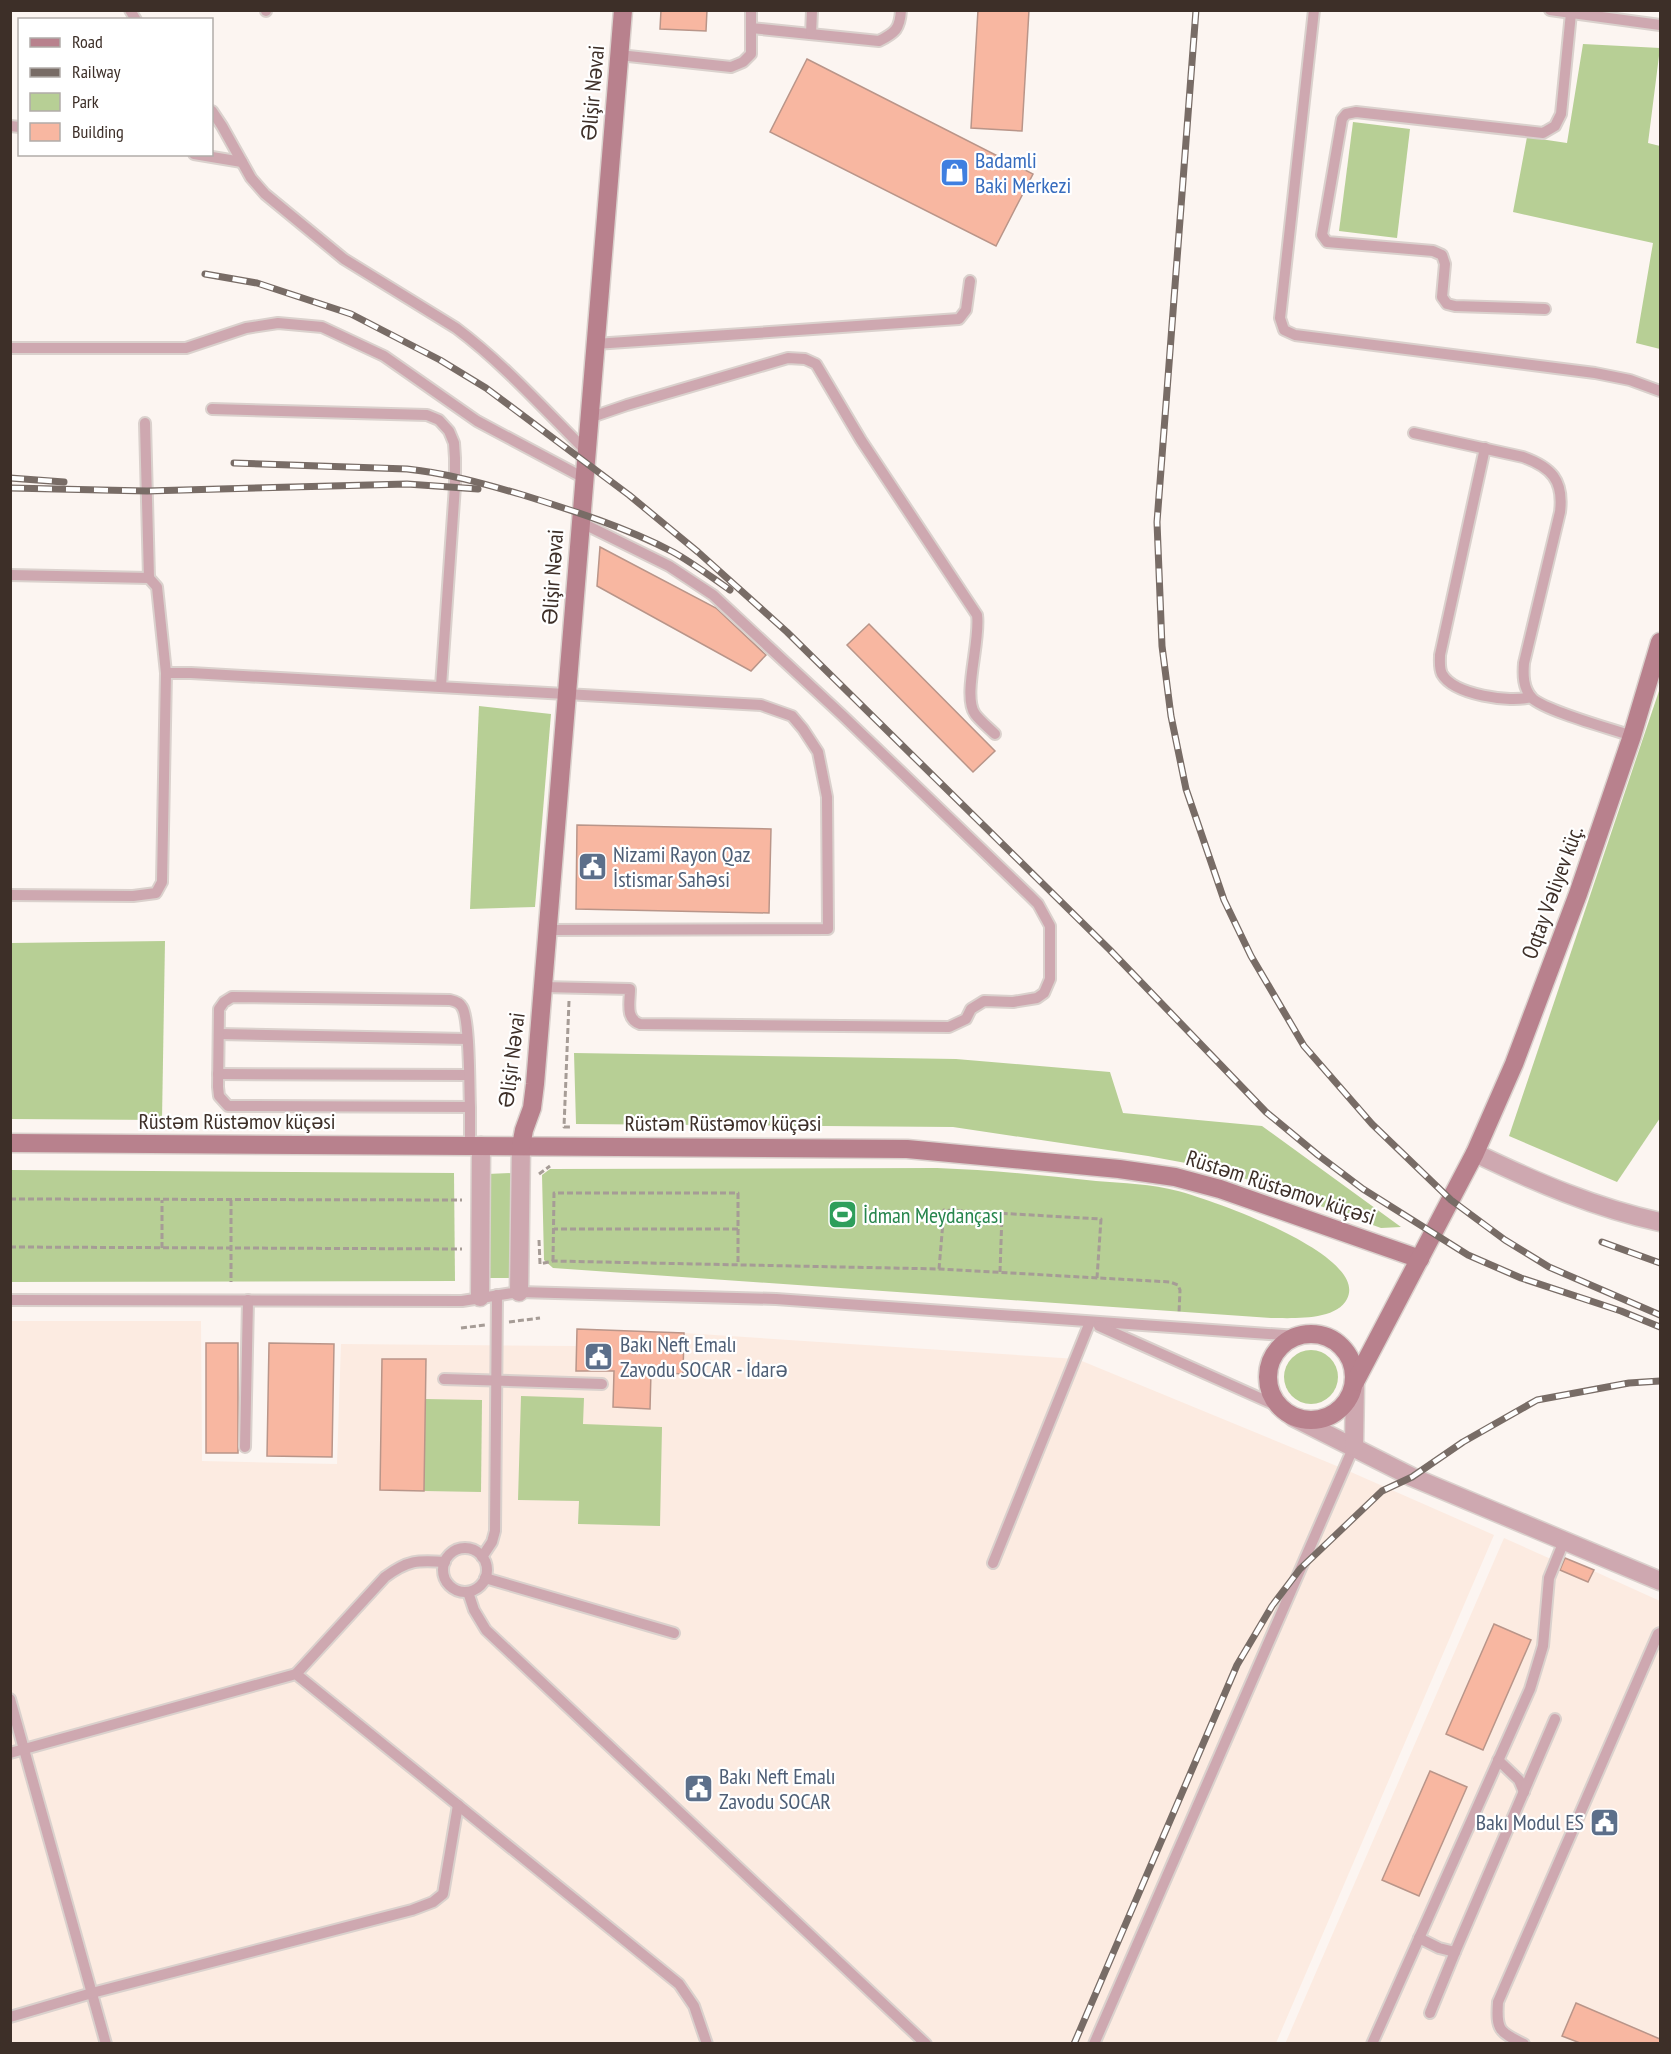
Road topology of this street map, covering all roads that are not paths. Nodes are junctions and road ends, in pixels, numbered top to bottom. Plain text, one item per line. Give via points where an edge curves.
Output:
1 (623, 10) edge
2 (751, 10) edge
3 (812, 10) edge
4 (901, 10) edge
5 (1314, 10) edge
6 (1550, 10) edge
7 (1571, 13) junction
8 (1660, 25) edge
9 (751, 28) junction
10 (811, 34) junction
11 (619, 55) junction
12 (213, 112) edge
13 (206, 156) edge
14 (242, 162) junction
15 (970, 281) dead end
16 (1545, 309) dead end
17 (595, 344) junction
18 (10, 348) edge
19 (1660, 392) edge
20 (212, 409) dead end
21 (589, 418) junction
22 (145, 423) dead end
23 (1414, 433) dead end
24 (1485, 448) junction
25 (586, 451) junction
26 (584, 478) junction
27 (580, 522) junction
28 (10, 574) edge
29 (149, 578) junction
30 (1660, 642) edge
31 (166, 673) junction
32 (441, 687) junction
33 (567, 693) junction
34 (1531, 697) junction
35 (995, 734) dead end
36 (1632, 736) junction
37 (10, 895) edge
38 (548, 930) junction
39 (543, 987) junction
40 (219, 1034) junction
41 (467, 1039) junction
42 (218, 1074) junction
43 (468, 1075) junction
44 (470, 1107) junction
45 (10, 1143) edge
46 (475, 1146) junction
47 (521, 1146) junction
48 (1475, 1153) junction
49 (1660, 1222) edge
50 (1420, 1259) junction
51 (519, 1292) junction
52 (488, 1296) junction
53 (10, 1300) edge
54 (248, 1300) junction
55 (1090, 1322) junction
56 (1298, 1336) junction
57 (444, 1379) dead end
58 (496, 1381) junction
59 (1354, 1382) junction
60 (602, 1384) dead end
61 (1287, 1412) junction
62 (1354, 1446) junction
63 (244, 1447) dead end
64 (1564, 1541) junction
65 (482, 1557) junction
66 (445, 1562) junction
67 (993, 1563) dead end
68 (485, 1578) junction
69 (1660, 1581) edge
70 (468, 1592) junction
71 (674, 1633) dead end
72 (1660, 1633) edge
73 (296, 1674) junction
74 (10, 1700) edge
75 (1555, 1719) dead end
76 (24, 1749) junction
77 (10, 1753) edge
78 (1498, 1760) junction
79 (1524, 1792) junction
80 (458, 1805) junction
81 (1419, 1938) junction
82 (1455, 1952) junction
83 (92, 1994) junction
84 (1430, 2013) dead end
85 (10, 2017) edge
86 (106, 2043) edge
87 (707, 2043) edge
88 (926, 2043) edge
89 (1094, 2043) edge
90 (1372, 2043) edge
91 (1524, 2043) edge

1 - 11 street, Əlişir Nəvai
2 - 9 lane
3 - 10 lane
4 - 10 lane via 900,25 879,41
5 - 19 lane via 1280,318 1284,330 1295,335 1595,373 1630,380
6 - 7 lane
7 - 8 lane
7 - 16 lane via 1561,114 1556,126 1543,133 1346,114 1322,235 1327,242 1442,255 1442,297 1447,304
9 - 10 lane
9 - 11 lane via 751,54 731,67
11 - 17 street, Əlişir Nəvai
12 - 14 lane
13 - 14 lane
14 - 25 lane via 265,194 344,259 471,339
15 - 17 lane via 966,310 959,319
17 - 21 street, Əlişir Nəvai
18 - 26 lane via 186,348 246,328 278,323 322,327 384,356 477,421
20 - 32 lane via 427,416 439,420 449,431 454,443 455,486
21 - 25 street, Əlişir Nəvai
21 - 35 lane via 788,358 816,364 977,615 971,703 974,713
22 - 29 lane
23 - 24 lane
24 - 34 lane via 1537,462 1561,489 1560,512 1524,663 1523,676
24 - 34 lane via 1440,667 1458,688 1504,699
25 - 26 street, Əlişir Nəvai
26 - 27 street, Əlişir Nəvai
27 - 33 street, Əlişir Nəvai
27 - 39 lane via 669,566 713,596 1029,895 1050,926 1050,979 1037,998 984,1001 971,1009 966,1019 949,1027 640,1024 629,1016 630,989
28 - 29 lane
29 - 31 lane via 157,586
30 - 36 street, Oqtay Vəliyev küç.
31 - 32 lane
31 - 37 lane via 162,882 156,893
32 - 33 lane
33 - 38 street, Əlişir Nəvai
33 - 38 lane via 761,705 792,716 818,752 828,797 828,928
34 - 36 lane via 1547,708
36 - 48 street, Oqtay Vəliyev küç. via 1542,991
38 - 39 street, Əlişir Nəvai
39 - 47 street, Əlişir Nəvai via 536,1084
40 - 41 lane
40 - 41 lane via 219,1009 232,997 450,1000 463,1008
40 - 42 lane
41 - 43 lane
42 - 43 lane
42 - 44 lane via 219,1096 228,1106
43 - 44 lane
44 - 46 lane
45 - 46 street, Rüstəm Rüstəmov küçəsi
46 - 47 street, Rüstəm Rüstəmov küçəsi
46 - 52 street
47 - 50 street, Rüstəm Rüstəmov küçəsi via 877,1148 1119,1168 1204,1184
47 - 51 street
48 - 49 street via 1545,1186
48 - 50 street, Oqtay Vəliyev küç.
50 - 59 street, Oqtay Vəliyev küç.
51 - 52 lane
51 - 55 lane via 776,1299
52 - 54 lane via 462,1301
52 - 58 lane
53 - 54 lane
54 - 63 lane
55 - 56 lane
55 - 61 lane
55 - 67 lane
56 - 59 street via 1315,1334 1332,1339 1345,1350 1353,1365
56 - 61 street via 1282,1345 1272,1358 1268,1375 1270,1392
57 - 58 lane
58 - 60 lane
58 - 65 lane via 495,1531
59 - 61 street via 1350,1398 1340,1410 1325,1418 1309,1421
59 - 62 street
61 - 62 street
62 - 64 street via 1412,1477
62 - 89 lane
64 - 69 street
64 - 78 lane via 1549,1578 1537,1669
65 - 66 lane via 462,1549
65 - 68 lane
66 - 70 lane via 444,1577 448,1584
66 - 73 lane via 418,1560 385,1577
68 - 70 lane
68 - 71 lane
70 - 88 lane via 486,1630
72 - 91 lane via 1498,2002 1496,2021 1505,2035
73 - 76 lane
73 - 80 lane
74 - 76 lane
75 - 79 lane
76 - 77 lane
76 - 83 lane
78 - 79 lane via 1519,1780
78 - 81 lane
79 - 82 lane
80 - 83 lane via 443,1894 433,1902
80 - 87 lane via 679,1984 694,2006
81 - 82 lane
81 - 90 lane
82 - 84 lane
83 - 85 lane
83 - 86 lane

